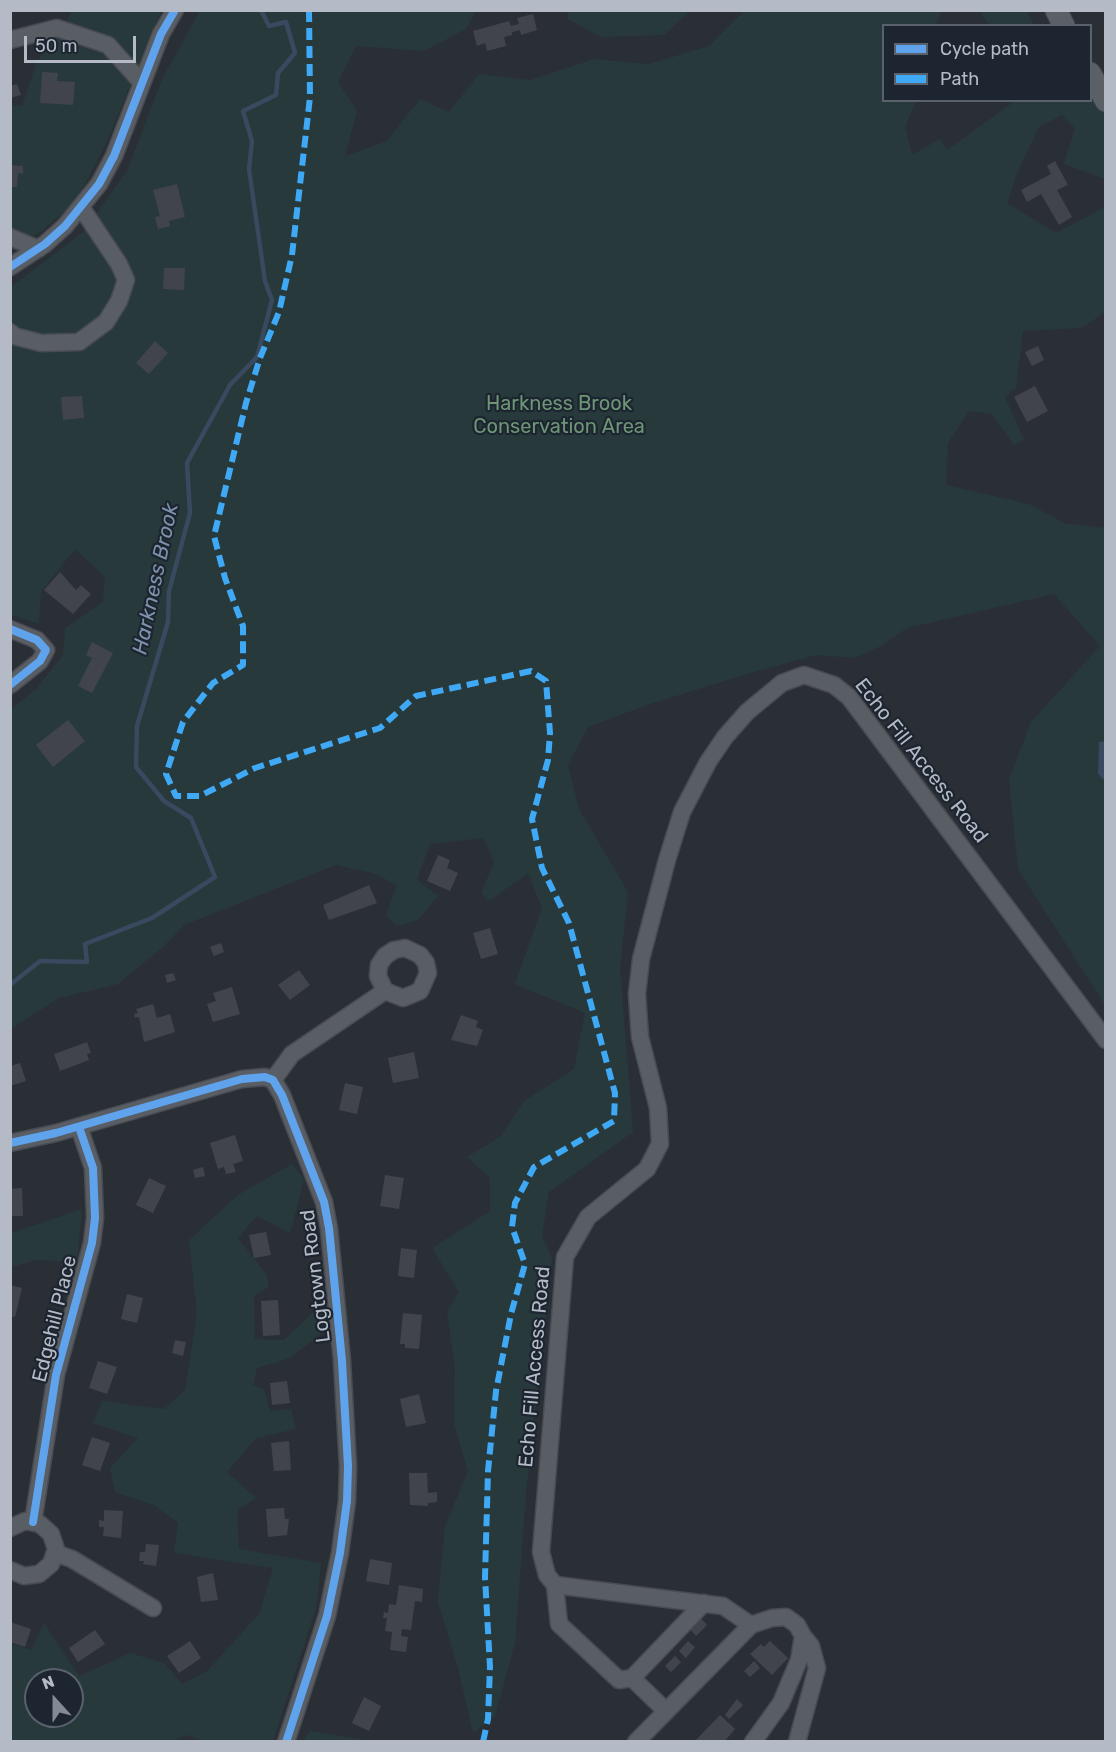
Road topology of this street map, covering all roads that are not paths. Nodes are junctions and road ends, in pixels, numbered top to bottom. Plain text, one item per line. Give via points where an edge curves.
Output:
1 (175, 10) edge
2 (1056, 10) edge
3 (1063, 24) edge
4 (10, 40) edge
5 (1092, 76) edge
6 (142, 83) junction
7 (1106, 101) edge
8 (81, 207) junction
9 (10, 237) edge
10 (38, 249) junction
11 (10, 267) edge
12 (10, 332) edge
13 (10, 629) edge
14 (10, 685) edge
15 (385, 991) dead end
16 (1106, 1040) edge
17 (273, 1080) junction
18 (79, 1127) junction
19 (10, 1143) edge
20 (33, 1521) junction
21 (10, 1528) edge
22 (55, 1552) junction
23 (10, 1570) edge
24 (555, 1585) junction
25 (704, 1603) junction
26 (153, 1608) dead end
27 (751, 1625) junction
28 (802, 1636) junction
29 (632, 1678) junction
30 (666, 1712) junction
31 (286, 1742) edge
32 (636, 1742) edge
33 (753, 1742) edge
34 (797, 1742) edge

1 - 6 street
2 - 3 main road
4 - 6 street via 57,28 108,45
5 - 7 main road
6 - 8 street via 114,156
8 - 10 street
8 - 12 street via 126,280 119,301 106,322 79,342 41,343
9 - 10 street
10 - 11 street
13 - 14 street via 37,640 46,650 40,661
15 - 17 street via 292,1054
16 - 24 street, Echo Fill Access Road via 849,697 834,685 804,675 782,682 747,711 708,762 682,812 641,959 637,994 640,1037 658,1108 660,1144 647,1169 588,1216 566,1257 541,1552
17 - 18 street via 242,1079
17 - 31 street, Logtown Road via 324,1202 335,1274 348,1466 347,1501 329,1608
18 - 19 street
18 - 20 street, Edgehill Place via 93,1168 95,1218 92,1243 56,1375
20 - 21 street
20 - 22 street via 51,1534
22 - 23 street via 49,1567 36,1575 24,1576
22 - 26 street
24 - 25 street
24 - 29 street, Echo Fill Access Road via 559,1624 619,1680
25 - 27 street via 723,1606
25 - 29 street
27 - 28 street via 786,1617 797,1625
27 - 30 street
28 - 33 street via 799,1660 781,1703
28 - 34 street via 811,1646 817,1668
29 - 30 street
30 - 32 street

